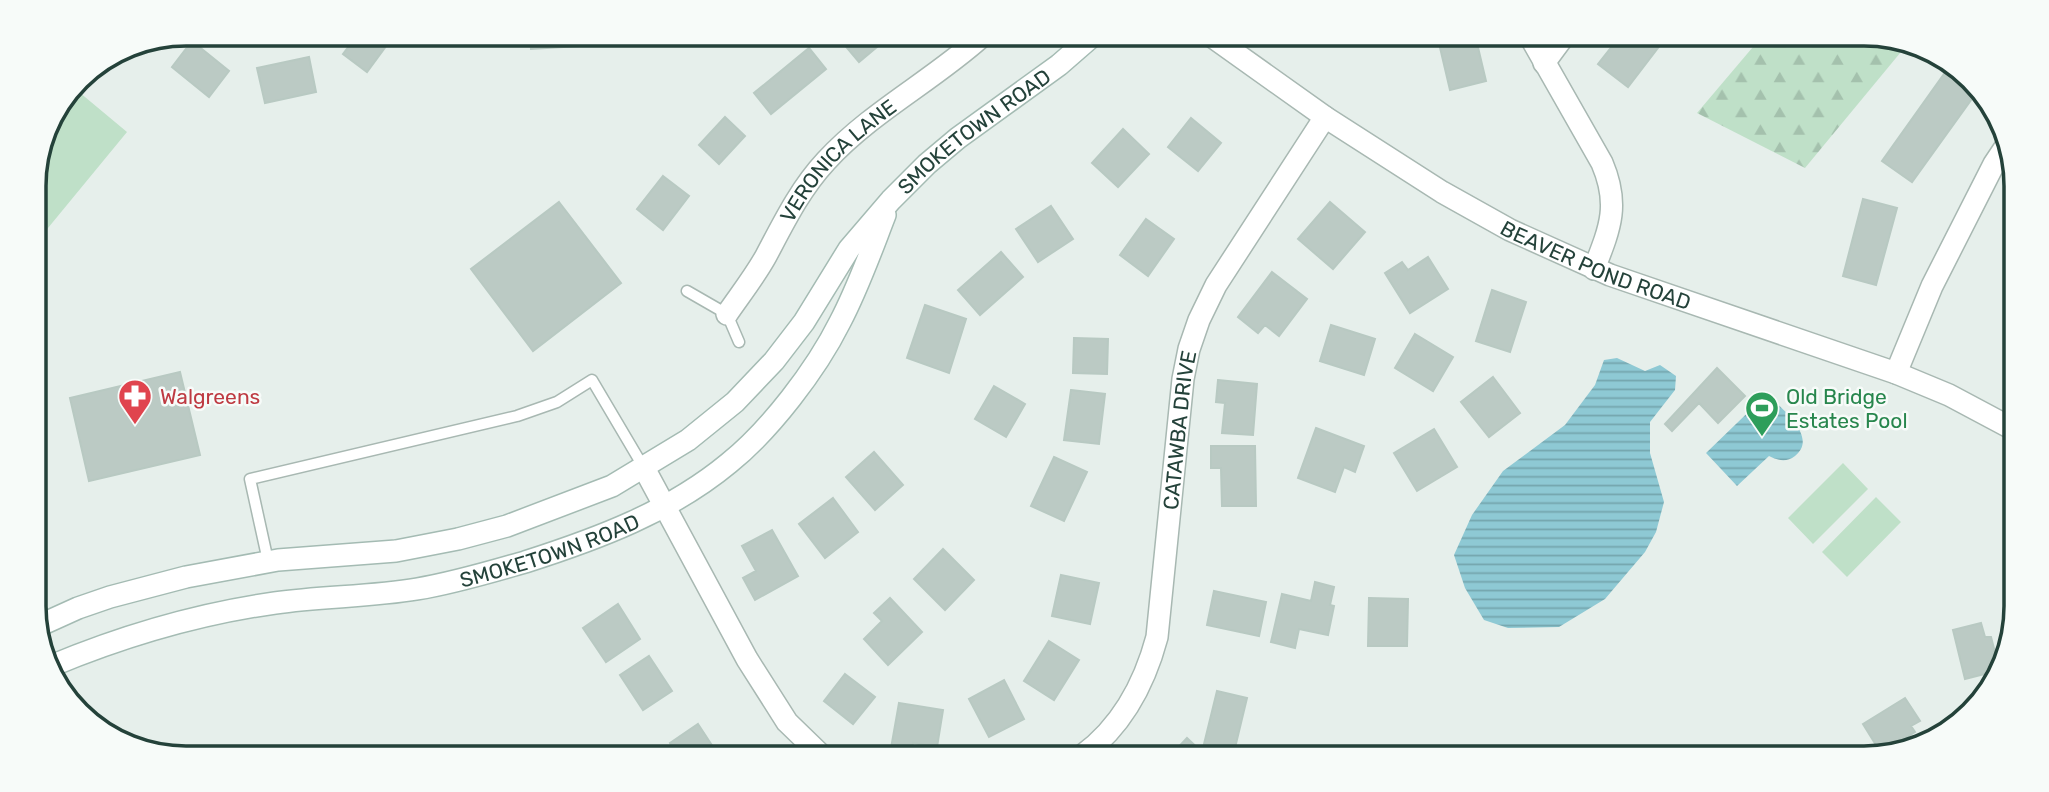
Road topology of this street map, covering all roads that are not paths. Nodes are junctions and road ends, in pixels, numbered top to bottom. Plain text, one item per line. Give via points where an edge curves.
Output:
1 (969, 46) edge
2 (1081, 46) edge
3 (1225, 46) edge
4 (1535, 46) edge
5 (1557, 46) edge
6 (1544, 63) junction
7 (1325, 117) junction
8 (2000, 155) edge
9 (891, 200) junction
10 (1594, 269) junction
11 (687, 291) dead end
12 (727, 314) junction
13 (738, 342) dead end
14 (1896, 373) junction
15 (2004, 424) edge
16 (643, 468) junction
17 (663, 507) junction
18 (268, 562) junction
19 (47, 622) edge
20 (58, 663) edge
21 (812, 746) edge
22 (1093, 746) edge

1 - 12 street, VERONICA LANE via 855,133 826,161 801,192
2 - 9 street, SMOKETOWN ROAD via 958,138
3 - 7 street, BEAVER POND ROAD
4 - 6 street
5 - 6 street
6 - 10 street via 1611,186 1611,224
7 - 10 street, BEAVER POND ROAD via 1442,192
7 - 22 street, CATAWBA DRIVE via 1216,285 1199,320 1183,379 1157,636 1141,683 1125,711
8 - 14 street via 1932,286
9 - 16 street, SMOKETOWN ROAD via 849,249 774,361 735,402
9 - 17 street, SMOKETOWN ROAD via 840,323 818,360 786,403 729,464
10 - 14 street, BEAVER POND ROAD
11 - 12 lane
12 - 13 lane
14 - 15 street, BEAVER POND ROAD
16 - 17 street
16 - 18 street, SMOKETOWN ROAD via 565,505 458,539 396,551
16 - 18 lane via 592,380 556,402 517,416 250,479
17 - 20 street, SMOKETOWN ROAD via 577,544 487,573 417,589 214,613
17 - 21 street via 753,670 787,722
18 - 19 street, SMOKETOWN ROAD via 110,597

